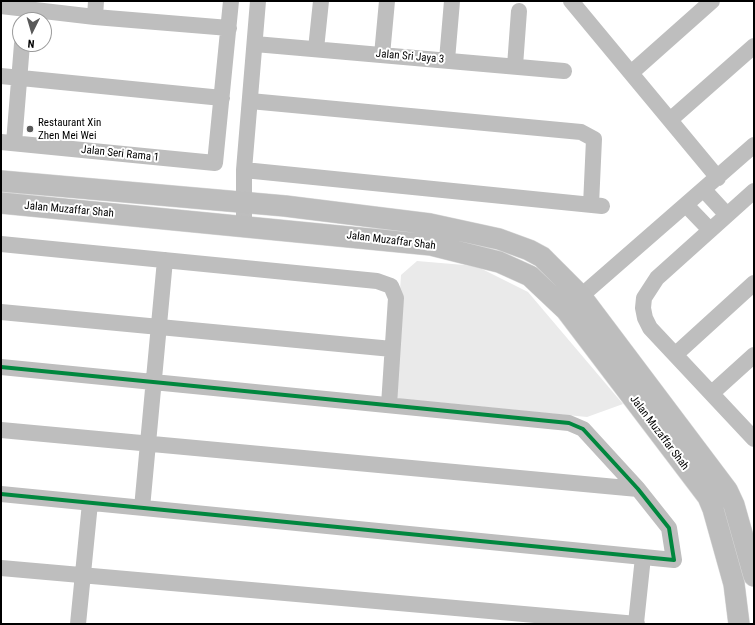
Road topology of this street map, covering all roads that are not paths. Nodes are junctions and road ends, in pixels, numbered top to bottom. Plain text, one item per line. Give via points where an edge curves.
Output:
1 (231, 1) edge
2 (258, 1) edge
3 (321, 1) edge
4 (386, 1) edge
5 (452, 1) edge
6 (571, 1) edge
7 (712, 1) edge
8 (1, 6) edge
9 (95, 9) edge
10 (519, 11) dead end
11 (18, 12) edge
12 (52, 12) edge
13 (229, 28) junction
14 (255, 44) junction
15 (754, 46) edge
16 (316, 49) junction
17 (21, 52) edge
18 (382, 55) junction
19 (447, 60) junction
20 (515, 66) junction
21 (564, 71) dead end
22 (631, 73) junction
23 (1, 76) edge
24 (19, 78) junction
25 (222, 98) junction
26 (250, 101) junction
27 (670, 120) junction
28 (7, 142) edge
29 (754, 145) edge
30 (244, 170) junction
31 (718, 178) junction
32 (1, 181) edge
33 (704, 190) junction
34 (754, 191) edge
35 (1, 203) edge
36 (244, 203) junction
37 (686, 205) junction
38 (727, 215) junction
39 (244, 226) junction
40 (710, 230) junction
41 (1, 244) edge
42 (165, 260) junction
43 (754, 282) edge
44 (574, 303) junction
45 (1, 312) edge
46 (159, 327) junction
47 (392, 349) junction
48 (676, 354) junction
49 (754, 355) edge
50 (1, 367) edge
51 (154, 382) junction
52 (712, 393) junction
53 (389, 405) junction
54 (1, 430) edge
55 (754, 439) edge
56 (148, 443) junction
57 (638, 489) junction
58 (1, 494) edge
59 (90, 503) junction
60 (142, 508) junction
61 (643, 557) junction
62 (1, 568) edge
63 (83, 575) junction
64 (754, 576) edge
65 (637, 623) edge
66 (78, 624) edge
67 (739, 624) edge

1 - 13 street
2 - 14 street
3 - 16 street
4 - 18 street
5 - 19 street
6 - 22 street
7 - 22 street
8 - 11 street
9 - 12 street
9 - 13 street
10 - 20 street
13 - 25 street
14 - 16 street, Jalan Sri Jaya 3
14 - 26 street
15 - 27 street
16 - 18 street, Jalan Sri Jaya 3
17 - 24 street
18 - 19 street, Jalan Sri Jaya 3
19 - 20 street, Jalan Sri Jaya 3
20 - 21 street, Jalan Sri Jaya 3
22 - 27 street
23 - 24 street
24 - 25 street
24 - 28 street
25 - 28 street, Jalan Seri Rama 1 via 215,163
26 - 30 street
26 - 30 street via 581,132 594,139 597,206
27 - 31 street
29 - 31 street
30 - 36 street
31 - 33 street
32 - 36 main road, Jalan Muzaffar Shah
33 - 37 street
33 - 38 street
34 - 38 street
35 - 39 main road, Jalan Muzaffar Shah
36 - 39 street
36 - 44 main road, Jalan Muzaffar Shah via 430,224 499,239 542,257
37 - 40 street
37 - 44 street
38 - 40 street
39 - 44 main road, Jalan Muzaffar Shah via 431,245 499,262 530,276
40 - 48 street via 657,278 644,298 645,318 650,328
41 - 42 street
42 - 46 street
42 - 47 street via 377,281 391,286 396,298
43 - 48 street
44 - 64 main road, Jalan Muzaffar Shah via 726,490 734,505
44 - 67 main road, Jalan Muzaffar Shah via 708,497 734,584
45 - 46 street
46 - 47 street
46 - 51 street
47 - 53 street
48 - 52 street
49 - 52 street
50 - 51 street
51 - 53 street
51 - 56 street
52 - 55 street
53 - 57 street via 569,423 583,429
54 - 56 street
56 - 57 street
56 - 60 street
57 - 61 street via 669,528 674,560
58 - 59 street
59 - 60 street
59 - 63 street
60 - 61 street
61 - 65 street
62 - 63 street
63 - 65 street
63 - 66 street

